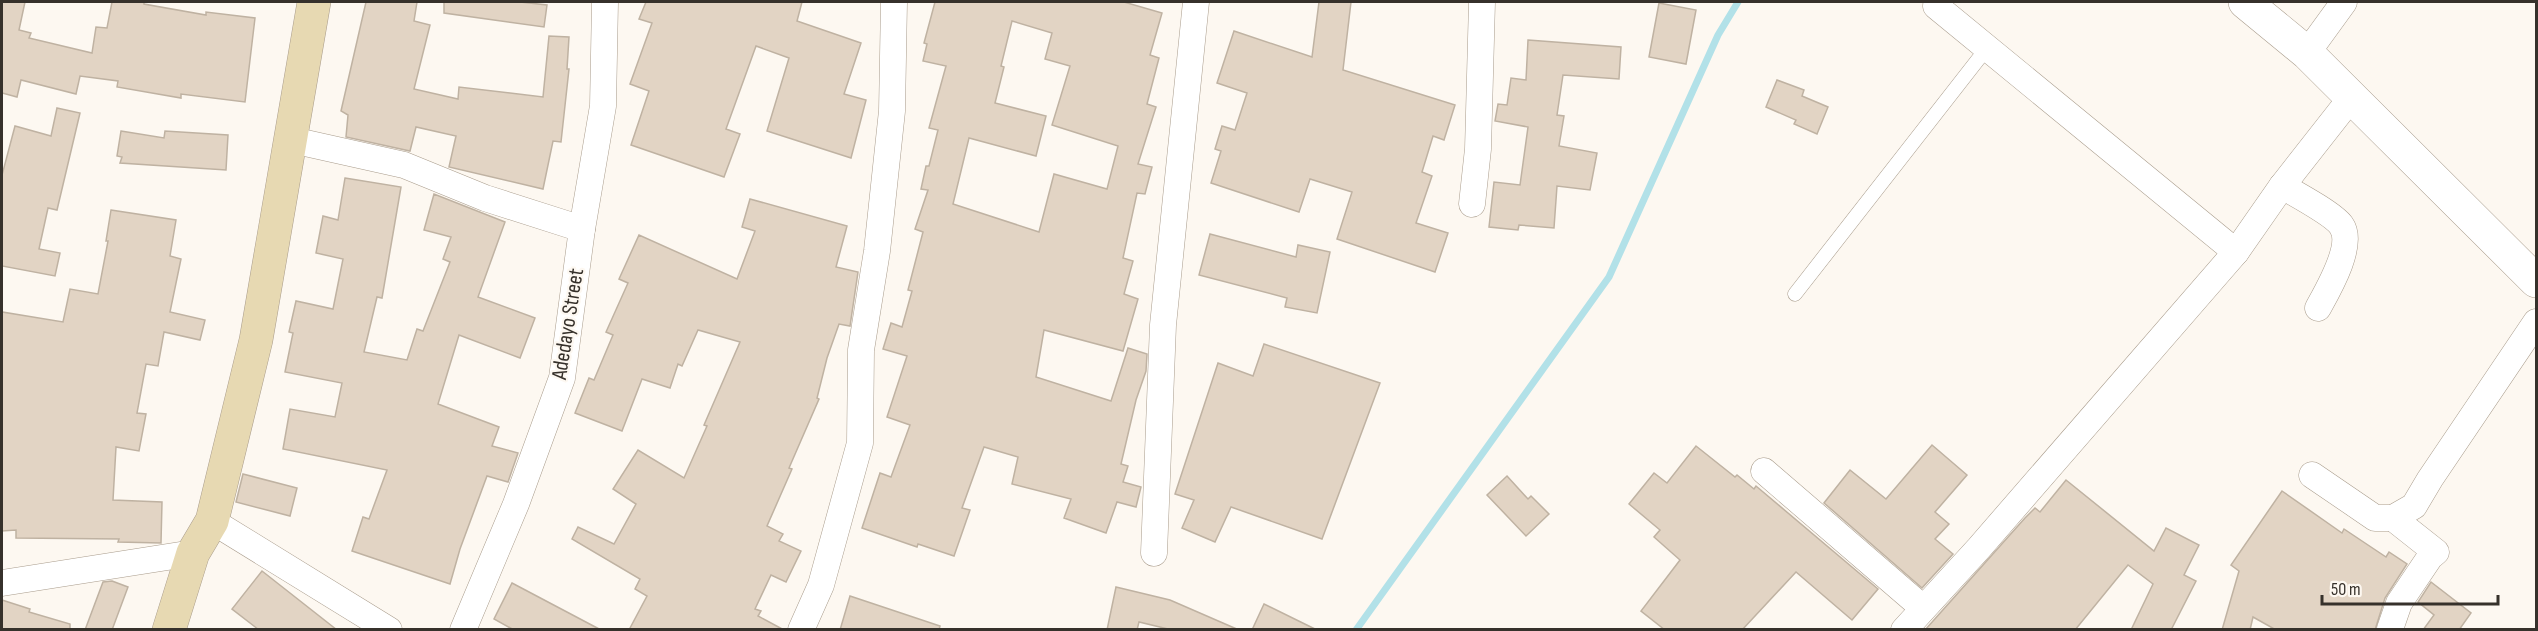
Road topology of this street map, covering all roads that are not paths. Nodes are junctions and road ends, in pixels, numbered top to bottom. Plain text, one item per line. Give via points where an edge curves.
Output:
1 (314, 2) edge
2 (605, 2) edge
3 (894, 2) edge
4 (1196, 2) edge
5 (1482, 2) edge
6 (2245, 2) edge
7 (2344, 2) edge
8 (1936, 6) dead end
9 (1987, 48) junction
10 (2307, 53) junction
11 (2351, 98) junction
12 (292, 140) junction
13 (2282, 186) junction
14 (1472, 204) dead end
15 (582, 229) junction
16 (2236, 252) junction
17 (2536, 281) edge
18 (1795, 294) dead end
19 (2318, 308) dead end
20 (2536, 322) edge
21 (1764, 471) dead end
22 (2312, 475) dead end
23 (2393, 518) junction
24 (212, 521) junction
25 (193, 553) junction
26 (1154, 553) dead end
27 (2, 583) edge
28 (1923, 608) junction
29 (2391, 629) edge
30 (169, 630) edge
31 (389, 630) edge
32 (463, 630) edge
33 (801, 630) edge
34 (1904, 630) edge

1 - 12 main road
2 - 15 street, Adedayo Street via 603,106
3 - 33 street via 892,111 878,250 861,350 860,443 821,585
4 - 26 street via 1163,325
5 - 14 street via 1479,138
6 - 10 street
7 - 10 street
8 - 9 street
9 - 16 street
9 - 18 lane
10 - 11 street
11 - 13 street
11 - 17 street
12 - 15 street via 404,165 485,198
12 - 24 main road via 256,340
13 - 16 street
13 - 19 street via 2340,222 2346,232 2343,252
15 - 32 street, Adedayo Street via 562,378 516,504
16 - 28 street
20 - 23 street via 2414,506
21 - 28 street
22 - 23 street via 2375,518
23 - 29 street via 2436,552 2399,603
24 - 25 main road
24 - 31 street
25 - 27 street
25 - 30 main road
28 - 34 street

